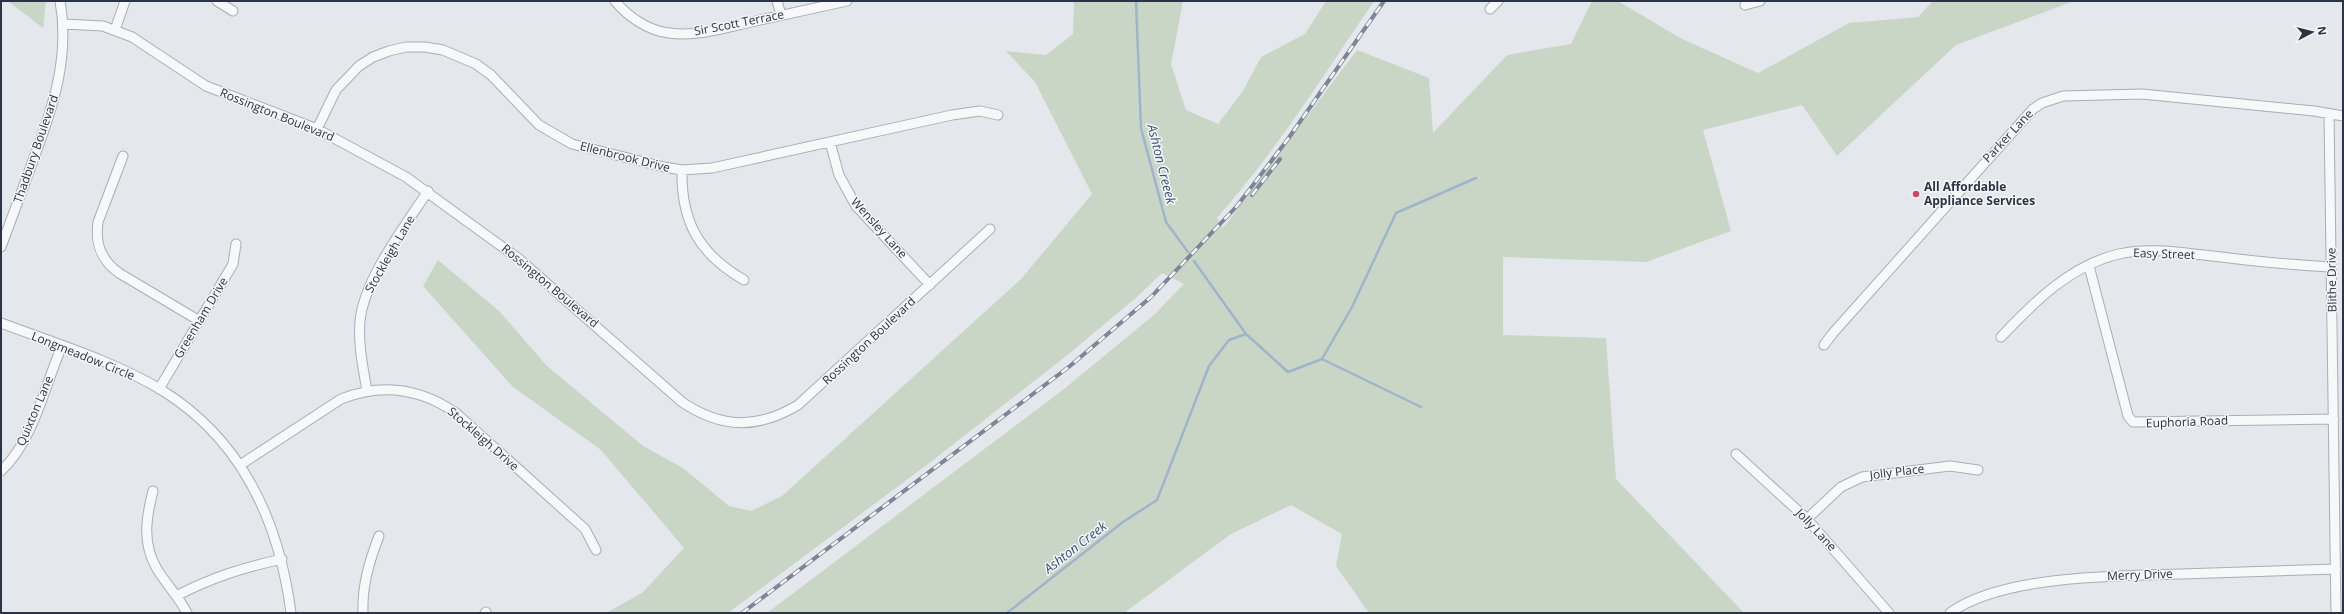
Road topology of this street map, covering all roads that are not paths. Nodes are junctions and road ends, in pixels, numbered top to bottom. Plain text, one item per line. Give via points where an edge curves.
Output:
1 (60, 1) edge
2 (125, 1) edge
3 (216, 1) edge
4 (615, 1) edge
5 (777, 1) edge
6 (847, 1) edge
7 (1498, 1) edge
8 (1760, 1) edge
9 (1744, 4) dead end
10 (1490, 9) dead end
11 (234, 11) dead end
12 (781, 15) junction
13 (63, 24) junction
14 (116, 30) junction
15 (2329, 114) junction
16 (998, 115) dead end
17 (2343, 116) edge
18 (317, 129) junction
19 (830, 142) junction
20 (123, 156) dead end
21 (682, 170) junction
22 (428, 191) junction
23 (990, 229) dead end
24 (236, 244) dead end
25 (1, 247) edge
26 (2089, 266) junction
27 (2331, 266) junction
28 (744, 280) dead end
29 (930, 284) junction
30 (198, 320) junction
31 (1, 323) edge
32 (2001, 337) dead end
33 (1824, 345) dead end
34 (62, 346) junction
35 (159, 389) junction
36 (367, 391) junction
37 (2334, 419) junction
38 (1736, 454) dead end
39 (240, 466) junction
40 (1978, 470) dead end
41 (1, 471) edge
42 (153, 491) dead end
43 (1807, 519) junction
44 (379, 536) dead end
45 (596, 550) dead end
46 (282, 558) junction
47 (2336, 569) junction
48 (176, 596) junction
49 (187, 613) edge
50 (291, 613) edge
51 (363, 613) edge
52 (1889, 613) edge
53 (1950, 613) edge
54 (2336, 613) edge

1 - 13 street, Thadbury Boulevard
2 - 14 street
3 - 11 street
4 - 12 street, Sir Scott Terrace via 643,24 668,33 702,32
5 - 12 street
6 - 12 street, Sir Scott Terrace
7 - 10 street
8 - 9 street
13 - 14 street, Rossington Boulevard via 86,24
13 - 25 street, Thadbury Boulevard via 61,74 54,105
14 - 18 street, Rossington Boulevard via 132,37 206,86
15 - 17 street, Parker Lane
15 - 27 street, Blithe Drive
15 - 33 street, Parker Lane via 2142,94 2062,96 2042,103 2033,109 1984,161
16 - 19 street, Ellenbrook Drive via 973,112
18 - 21 street, Ellenbrook Drive via 336,90 359,66 389,51 406,47 425,47 448,51 476,64 539,125 558,138 584,148
18 - 22 street, Rossington Boulevard
19 - 21 street, Ellenbrook Drive via 712,168
19 - 29 street, Wensley Lane via 839,175 856,206
20 - 30 street via 98,222 96,233 102,256 109,266 119,273
21 - 28 street via 684,205 695,235 715,260
22 - 29 street, Rossington Boulevard via 519,259 682,402 711,417 736,424 774,418 798,404
22 - 36 street, Stockleigh Lane via 375,276 363,303 359,336
23 - 29 street, Rossington Boulevard
24 - 30 street, Greenham Drive via 233,264
26 - 27 street, Easy Street via 2118,254 2143,251
26 - 32 street, Easy Street via 2062,280
26 - 37 street, Euphoria Road via 2128,416 2133,422
27 - 37 street, Blithe Drive
30 - 35 street, Greenham Drive
31 - 34 street, Longmeadow Circle
34 - 35 street, Longmeadow Circle via 110,364
34 - 41 street, Quixton Lane via 27,435 13,459
35 - 39 street, Longmeadow Circle via 206,425
36 - 39 street, Stockleigh Drive via 326,407
36 - 45 street, Stockleigh Drive via 410,391 425,395 451,409 585,529
37 - 47 street, Blithe Drive
38 - 43 street, Jolly Lane
39 - 46 street, Longmeadow Circle via 263,507
40 - 43 street, Jolly Place via 1950,466 1862,477 1841,487
42 - 48 street via 147,514 147,542 156,569
43 - 52 street, Jolly Lane
44 - 51 street via 365,580
46 - 48 street via 206,580
46 - 50 street, Longmeadow Circle
47 - 53 street, Merry Drive via 2072,579 1986,594
47 - 54 street, Blithe Drive
48 - 49 street

